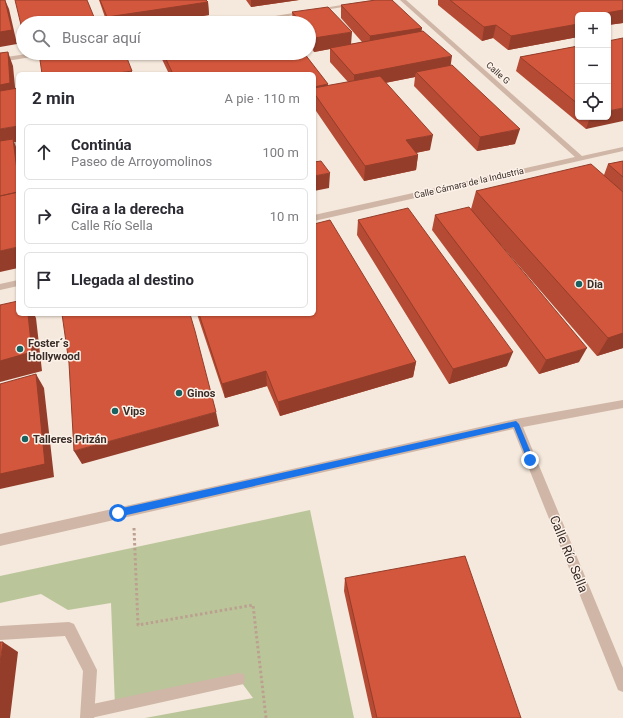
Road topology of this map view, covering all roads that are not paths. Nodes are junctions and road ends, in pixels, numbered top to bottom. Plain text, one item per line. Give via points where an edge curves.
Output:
1 (382, 0) edge
2 (403, 0) edge
3 (280, 16) edge
4 (16, 57) edge
5 (0, 60) edge
6 (16, 143) edge
7 (0, 147) edge
8 (623, 149) edge
9 (580, 158) junction
10 (316, 218) edge
11 (16, 283) edge
12 (0, 287) edge
13 (623, 404) edge
14 (516, 424) junction
15 (0, 540) edge
16 (0, 633) edge
17 (239, 679) dead end
18 (623, 685) edge
19 (88, 715) edge

1 - 3 street
2 - 9 street, Calle G
4 - 5 street
6 - 7 lane
8 - 9 street, Calle Cámara de la Industria
9 - 10 street, Calle Cámara de la Industria
11 - 12 street
13 - 14 street
14 - 15 street
14 - 18 street, Calle Río Sella
16 - 19 street via 69,629 90,670
17 - 19 lane

